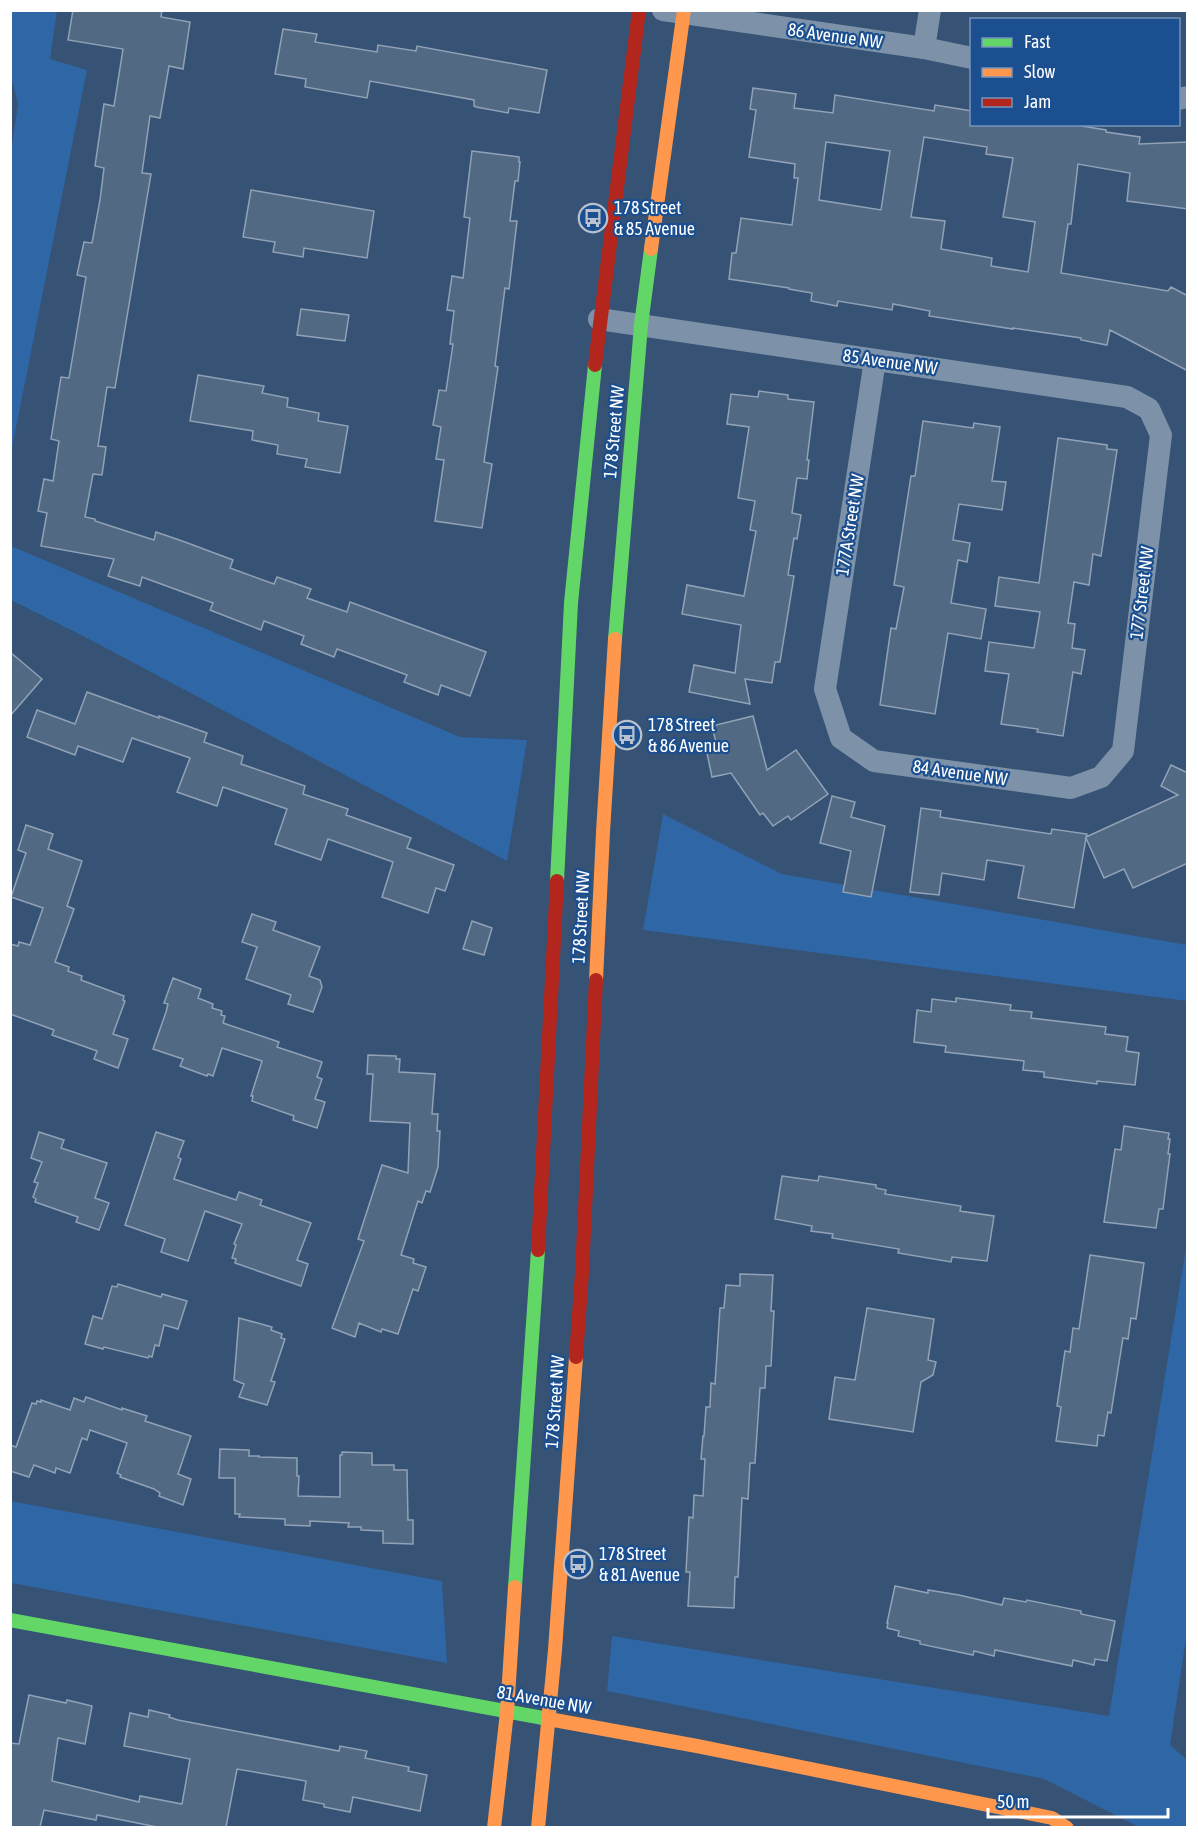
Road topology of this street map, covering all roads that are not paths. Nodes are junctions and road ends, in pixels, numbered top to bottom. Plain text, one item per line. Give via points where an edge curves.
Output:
1 (639, 10) edge
2 (930, 10) edge
3 (676, 12) edge
4 (924, 48) junction
5 (970, 58) edge
6 (599, 319) junction
7 (641, 325) junction
8 (875, 360) junction
9 (1161, 435) joint
10 (825, 689) joint
11 (1123, 751) joint
12 (10, 1620) edge
13 (507, 1712) junction
14 (549, 1720) junction
15 (494, 1827) edge
16 (538, 1827) edge
17 (1066, 1827) edge

1 - 6 main road, 178 Street NW
2 - 4 street
3 - 4 street, 86 Avenue NW
3 - 7 main road, 178 Street NW
4 - 5 street, 86 Avenue NW
6 - 7 street, 85 Avenue NW
6 - 13 main road, 178 Street NW via 571,603 537,1267
7 - 8 street, 85 Avenue NW
7 - 14 main road, 178 Street NW via 618,597 582,1272
8 - 9 street, 85 Avenue NW via 1127,397 1149,409
8 - 10 street, 177A Street NW
9 - 11 street, 177 Street NW
10 - 11 street, 84 Avenue NW via 840,738 874,761 1071,788 1101,777
12 - 13 main road, 81 Avenue NW
13 - 14 main road, 81 Avenue NW
13 - 15 main road, 178 Street NW
14 - 16 main road, 178 Street NW
14 - 17 main road, 81 Avenue NW via 1052,1818

